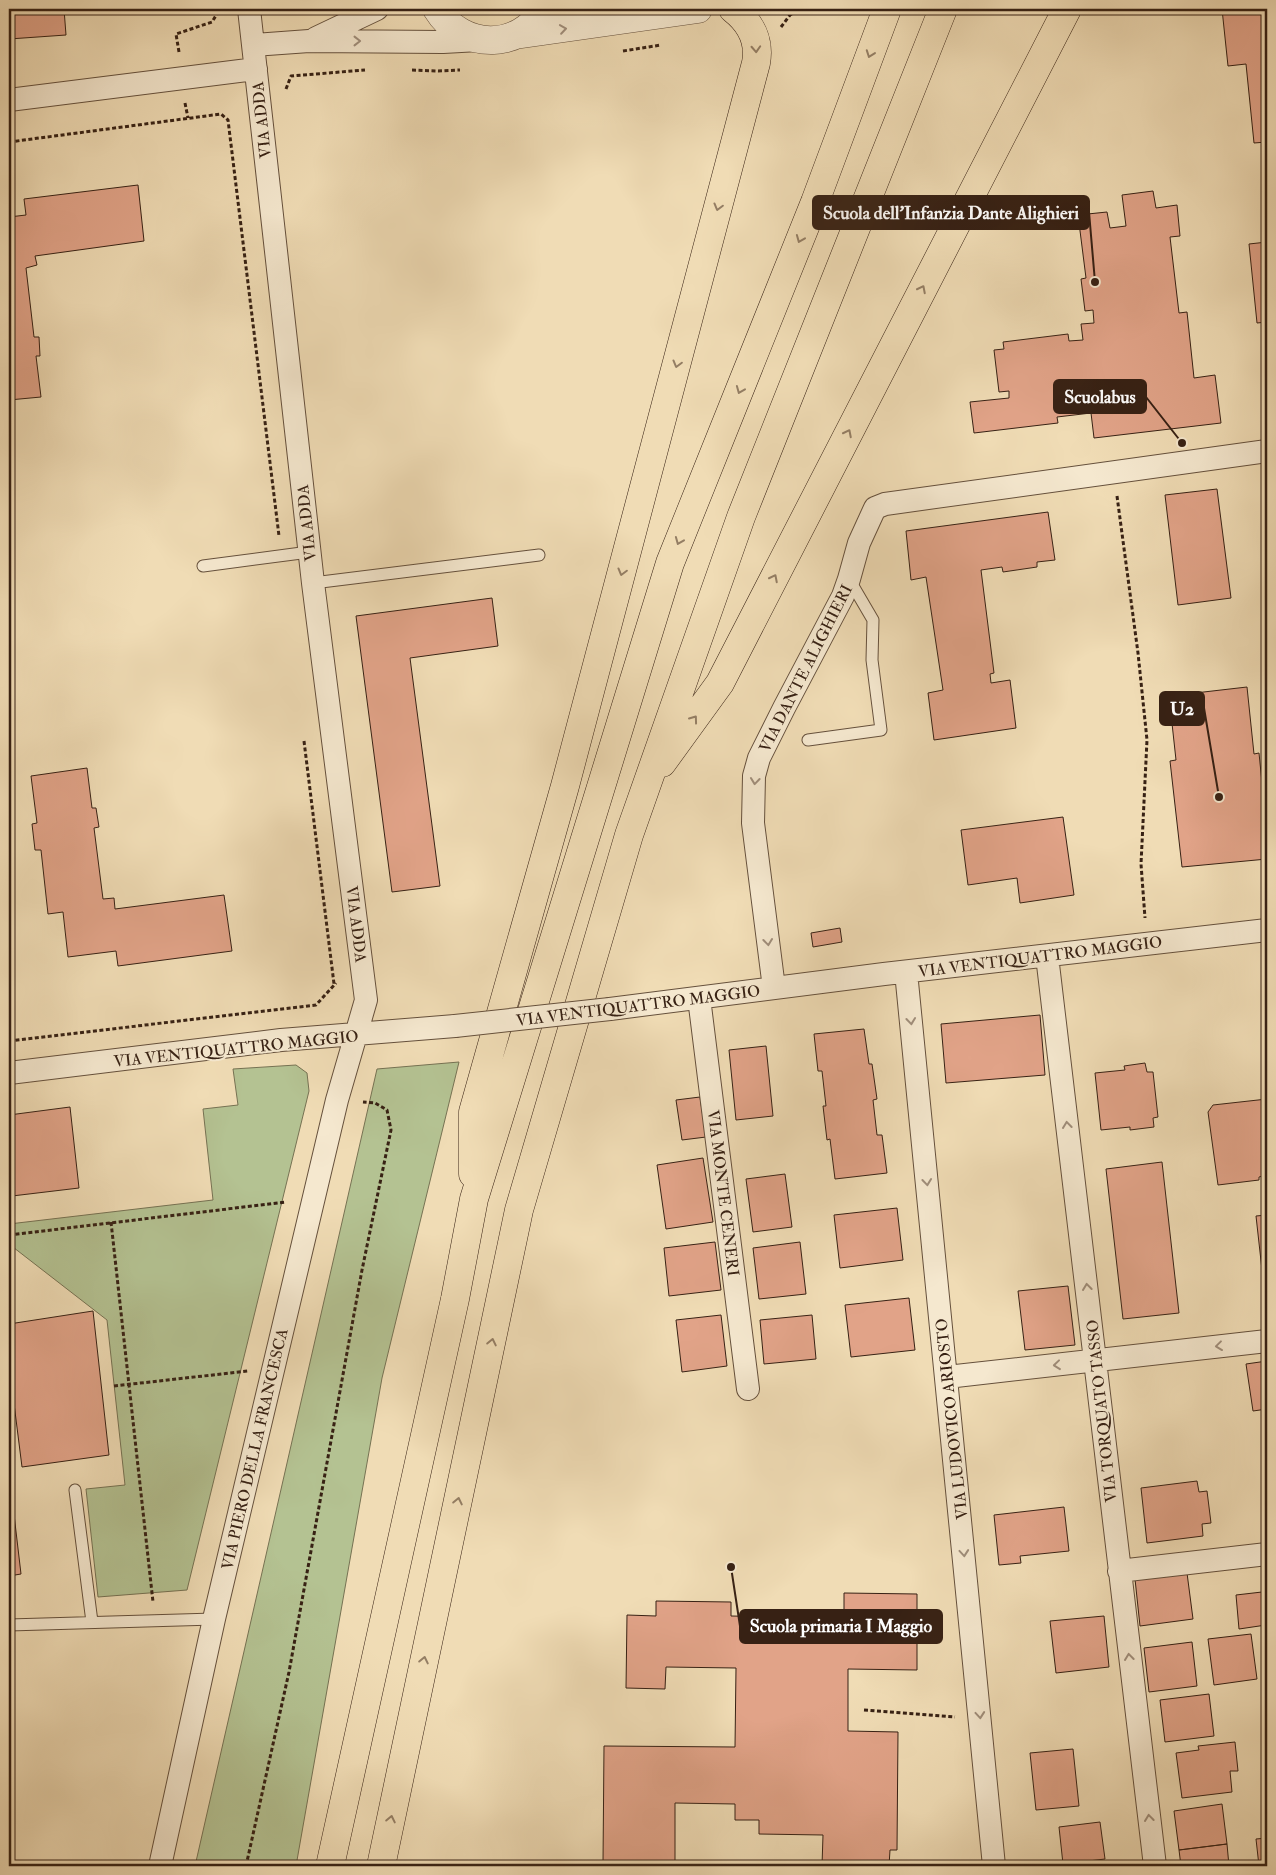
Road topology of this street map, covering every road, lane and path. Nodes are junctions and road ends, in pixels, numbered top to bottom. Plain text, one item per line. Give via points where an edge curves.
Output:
1 (249, 9) edge
2 (377, 9) edge
3 (437, 9) edge
4 (544, 9) edge
5 (698, 9) edge
6 (733, 9) edge
7 (887, 9) edge
8 (943, 9) edge
9 (1064, 10) edge
10 (515, 35) junction
11 (478, 40) junction
12 (309, 41) junction
13 (253, 46) junction
14 (256, 69) junction
15 (9, 100) edge
16 (9, 142) edge
17 (1267, 451) edge
18 (1114, 474) junction
19 (309, 552) junction
20 (281, 555) junction
21 (539, 555) dead end
22 (202, 566) dead end
23 (850, 579) junction
24 (313, 583) junction
25 (304, 740) dead end
26 (808, 740) dead end
27 (645, 786) junction
28 (1267, 930) edge
29 (1147, 944) junction
30 (1047, 956) junction
31 (906, 972) junction
32 (364, 978) junction
33 (334, 984) junction
34 (774, 988) junction
35 (699, 998) junction
36 (356, 1035) junction
37 (9, 1041) edge
38 (9, 1073) edge
39 (337, 1100) junction
40 (314, 1198) junction
41 (474, 1199) junction
42 (112, 1222) junction
43 (9, 1235) edge
44 (1267, 1341) edge
45 (1095, 1361) junction
46 (274, 1368) junction
47 (947, 1377) junction
48 (129, 1384) junction
49 (114, 1386) dead end
50 (748, 1389) dead end
51 (75, 1490) dead end
52 (1267, 1554) edge
53 (1119, 1571) junction
54 (155, 1620) junction
55 (214, 1620) junction
56 (92, 1622) junction
57 (9, 1624) edge
58 (864, 1710) dead end
59 (980, 1721) junction
60 (160, 1866) edge
61 (246, 1866) edge
62 (330, 1866) edge
63 (381, 1866) edge
64 (994, 1866) edge
65 (1155, 1866) edge

1 - 13 street, VIA ADDA
2 - 12 street
3 - 11 street via 452,28
4 - 10 street via 536,21
10 -> 5 street
6 -> 41 highway via 753,33 757,47 756,63 568,777 473,1112
7 -> 41 highway via 815,202 670,563
8 - 27 highway via 741,517
27 -> 9 highway via 720,683
10 - 11 street
12 -> 11 street
12 - 13 street
13 - 14 street, VIA ADDA
14 - 15 street
14 - 19 street, VIA ADDA
16 - 20 path via 221,114 228,120
17 - 18 street, VIA DANTE ALIGHIERI
18 - 23 street, VIA DANTE ALIGHIERI via 885,504 875,508 859,543
18 - 29 path via 1147,740 1141,864
19 - 20 lane
19 - 24 street, VIA ADDA
20 - 22 lane
21 - 24 lane
23 - 26 lane via 874,624 872,660 881,730
23 -> 34 street, VIA DANTE ALIGHIERI via 759,758 754,776 753,824
24 - 32 street, VIA ADDA
25 - 33 path
63 -> 27 highway via 519,1210
28 - 29 street, VIA VENTIQUATTRO MAGGIO
29 - 30 street, VIA VENTIQUATTRO MAGGIO
30 - 31 street, VIA VENTIQUATTRO MAGGIO
45 -> 30 street, VIA TORQUATO TASSO
31 - 34 street, VIA VENTIQUATTRO MAGGIO
31 -> 47 street, VIA LUDOVICO ARIOSTO
32 - 33 path
32 - 36 street, VIA ADDA via 366,1000
33 - 37 path via 316,1005
34 - 35 street, VIA VENTIQUATTRO MAGGIO
35 - 36 street, VIA VENTIQUATTRO MAGGIO, bridge
35 - 50 street, VIA MONTE CENERI
36 - 38 street, VIA VENTIQUATTRO MAGGIO via 281,1040
36 - 39 street, VIA PIERO DELLA FRANCESCA
39 - 40 street, VIA PIERO DELLA FRANCESCA
39 - 61 path via 375,1103 387,1110 391,1130 360,1280 289,1672
40 - 42 path
40 - 46 street, VIA PIERO DELLA FRANCESCA
41 - 62 highway via 453,1309
42 - 43 path
42 - 48 path
44 -> 45 street
45 -> 47 street
45 - 53 street, VIA TORQUATO TASSO
46 - 48 path
46 - 55 street, VIA PIERO DELLA FRANCESCA
47 -> 59 street, VIA LUDOVICO ARIOSTO
48 - 49 path
48 - 54 path
51 - 56 lane
52 - 53 street
65 -> 53 street, VIA TORQUATO TASSO
54 - 55 lane
54 - 56 lane
55 - 60 street, VIA PIERO DELLA FRANCESCA
56 - 57 lane
58 - 59 path
59 - 64 street, VIA LUDOVICO ARIOSTO

